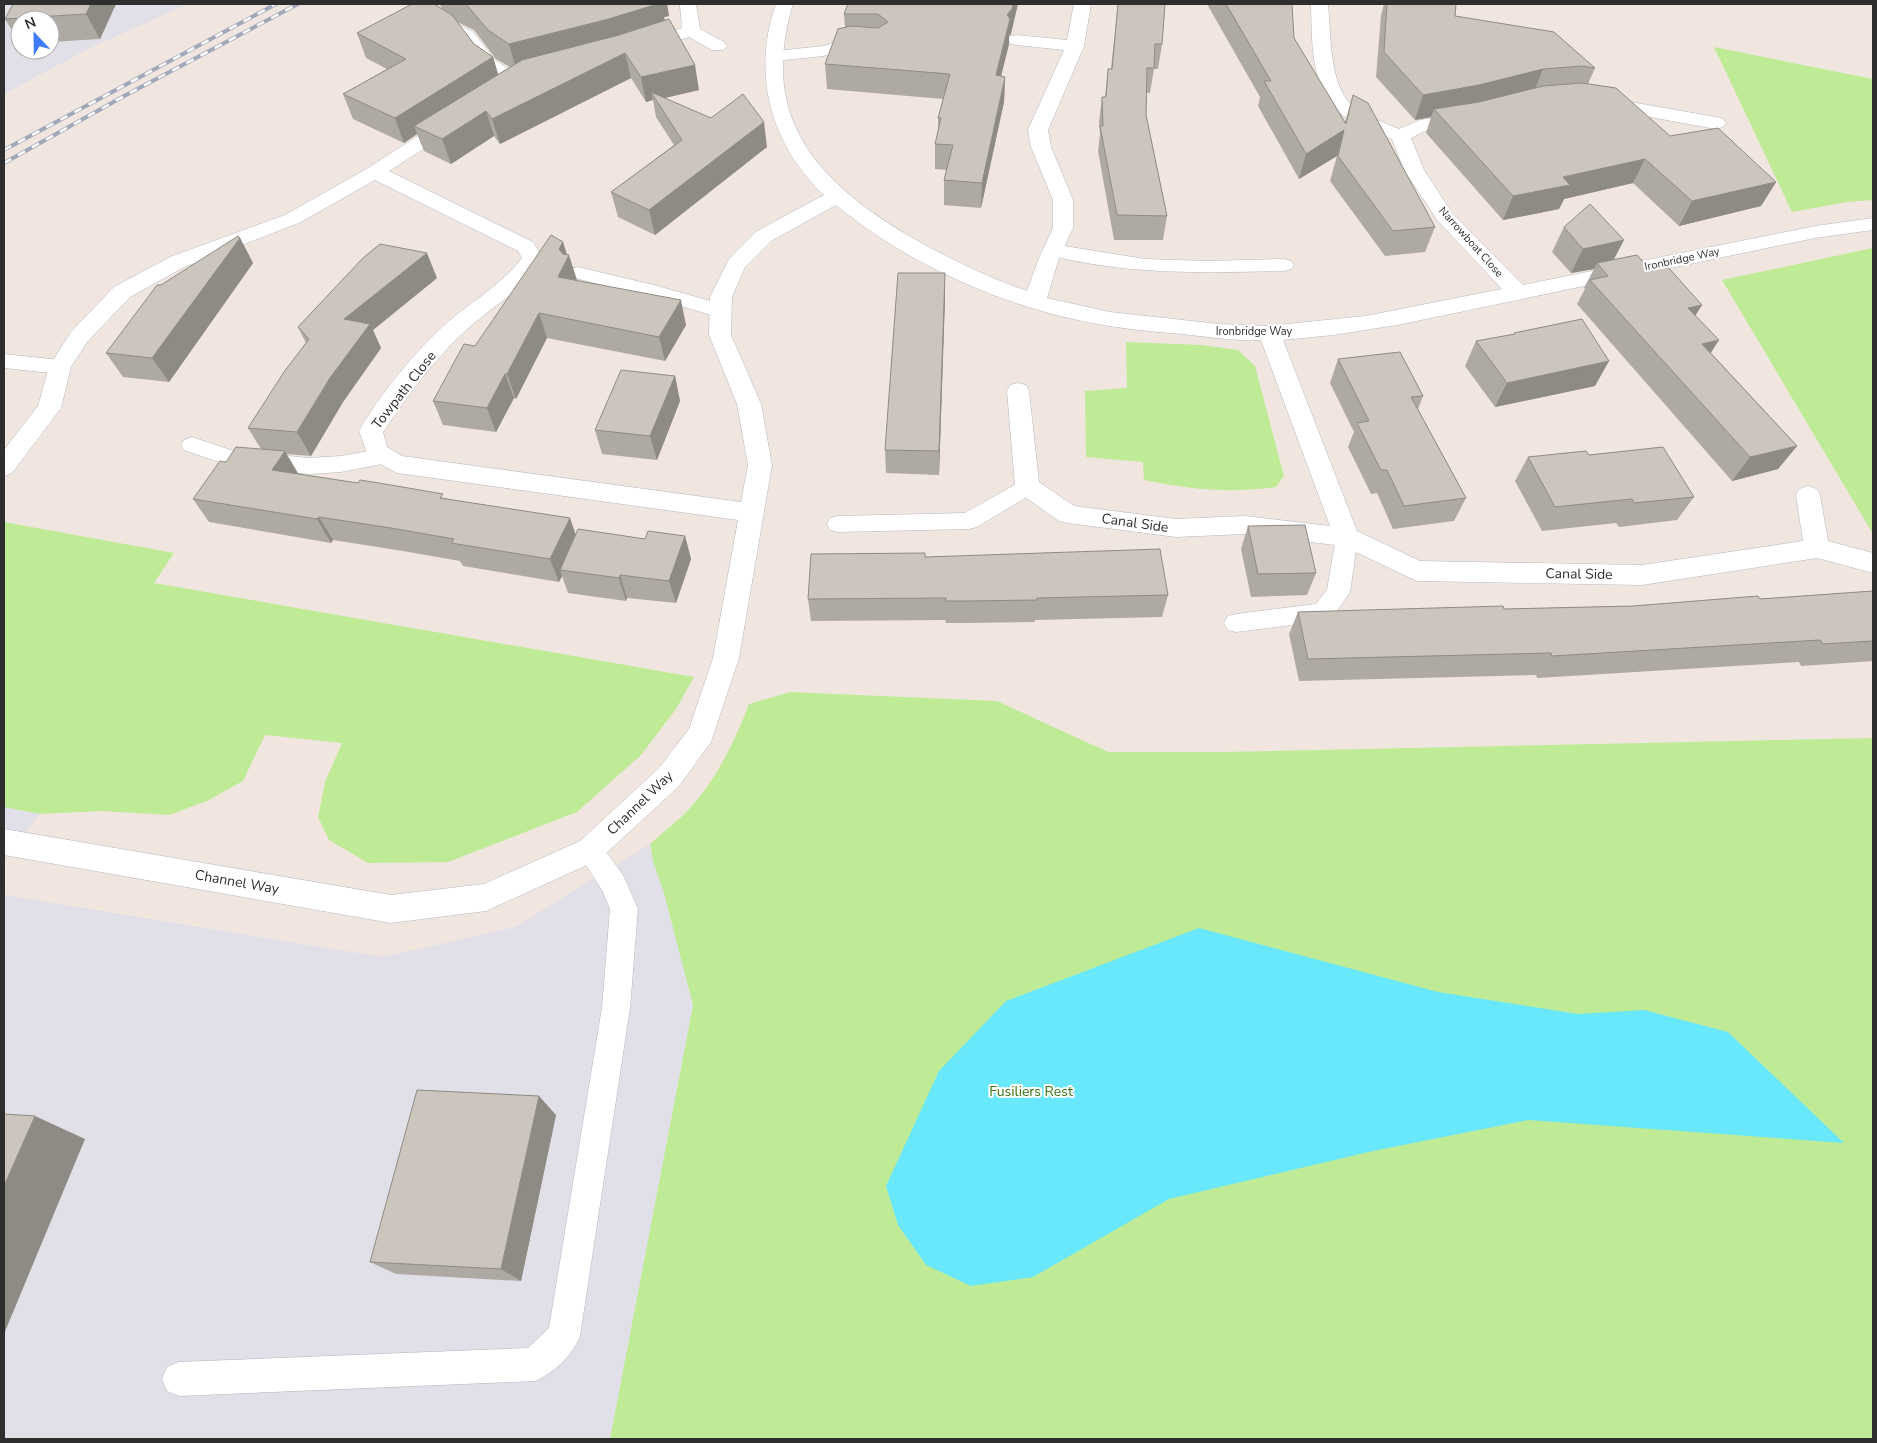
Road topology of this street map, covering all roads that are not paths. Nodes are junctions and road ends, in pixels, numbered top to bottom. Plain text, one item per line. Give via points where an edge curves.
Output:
1 (688, 4) edge
2 (784, 4) edge
3 (1083, 4) edge
4 (1319, 4) edge
5 (441, 22) edge
6 (690, 31) junction
7 (1017, 40) dead end
8 (718, 46) dead end
9 (879, 46) edge
10 (1075, 46) junction
11 (627, 51) edge
12 (776, 56) junction
13 (516, 83) edge
14 (1580, 100) edge
15 (467, 113) edge
16 (1479, 116) edge
17 (1716, 123) dead end
18 (1400, 136) junction
19 (376, 172) junction
20 (836, 197) junction
21 (1873, 224) edge
22 (1052, 250) junction
23 (1284, 265) dead end
24 (578, 273) dead end
25 (1518, 293) junction
26 (1035, 301) junction
27 (721, 311) junction
28 (1269, 333) junction
29 (4, 362) edge
30 (60, 367) junction
31 (1018, 391) dead end
32 (192, 444) dead end
33 (384, 456) junction
34 (4, 467) edge
35 (1027, 486) junction
36 (1808, 495) dead end
37 (753, 513) junction
38 (838, 524) dead end
39 (1347, 538) junction
40 (1817, 548) junction
41 (1873, 563) edge
42 (1236, 623) dead end
43 (4, 842) edge
44 (590, 850) junction
45 (179, 1379) dead end

1 - 6 street
2 - 12 street, Ironbridge Way via 776,35
3 - 10 street
4 - 18 street via 1329,85 1340,103 1361,119
5 - 13 lane via 467,35 489,64
6 - 8 street
6 - 11 street
7 - 10 street
9 - 12 lane via 852,44
10 - 22 street via 1038,130 1040,147 1063,200 1063,228
12 - 20 street, Ironbridge Way via 778,98 787,131 818,178
14 - 17 street
15 - 19 street
16 - 18 street via 1420,126
18 - 25 street, Narrowboat Close via 1414,170 1445,217
19 - 30 street via 292,219 177,262 122,292 78,337
19 - 33 street, Towpath Close via 526,247 533,259 521,275 456,328 420,365 371,431 377,452
20 - 26 street, Ironbridge Way via 896,239 962,273
20 - 27 street, Channel Way via 764,236 736,264 721,297
21 - 25 street, Ironbridge Way via 1815,232
22 - 23 lane via 1145,265
22 - 26 street
24 - 27 lane
25 - 28 street, Ironbridge Way via 1383,320
26 - 28 street, Ironbridge Way via 1100,318 1229,333
27 - 37 street, Channel Way via 720,335 749,404 760,465
28 - 39 street
29 - 30 lane
30 - 34 street via 49,408
31 - 35 street
32 - 33 lane via 233,459 309,466
33 - 37 street via 397,464
35 - 38 lane via 969,521
35 - 39 street, Canal Side via 1068,514 1176,528 1245,526
36 - 40 street
37 - 44 street, Channel Way via 726,658 701,734 669,777
39 - 40 street, Canal Side via 1417,571 1642,575
39 - 42 lane via 1338,592 1323,613
40 - 41 street, Canal Side
43 - 44 street, Channel Way via 392,909 486,897
44 - 45 lane via 613,884 624,909 616,1008 564,1336 535,1364

